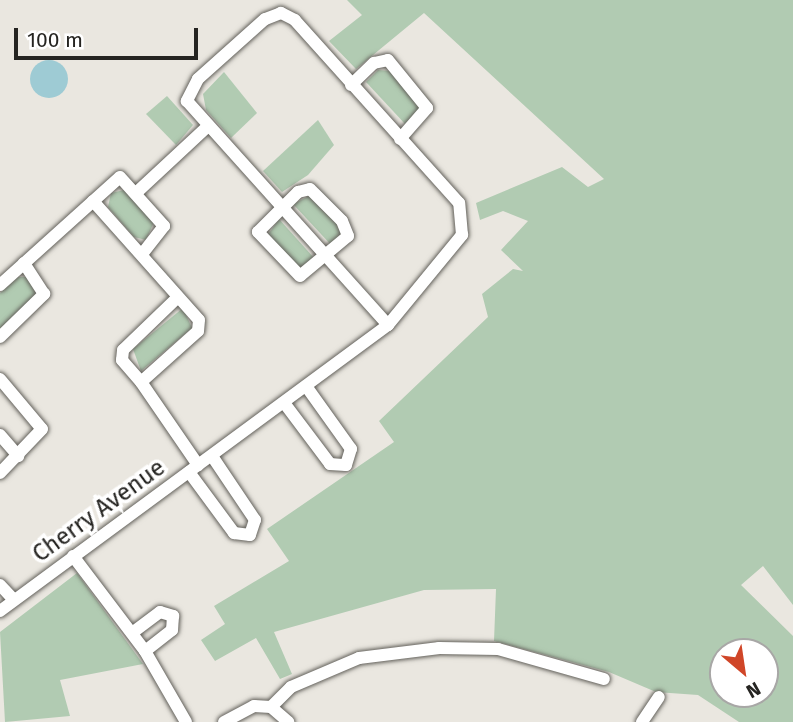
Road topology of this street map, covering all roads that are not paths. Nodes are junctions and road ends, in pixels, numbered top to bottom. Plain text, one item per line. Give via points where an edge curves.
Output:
1 (351, 85) junction
2 (206, 128) junction
3 (400, 139) junction
4 (136, 193) junction
5 (93, 201) junction
6 (280, 208) junction
7 (142, 254) junction
8 (326, 257) junction
9 (24, 263) junction
10 (0, 285) edge
11 (178, 297) junction
12 (388, 325) junction
13 (0, 337) edge
14 (1, 382) edge
15 (141, 383) junction
16 (308, 389) junction
17 (285, 404) junction
18 (0, 435) edge
19 (18, 456) junction
20 (212, 456) junction
21 (194, 469) junction
22 (0, 473) edge
23 (73, 556) junction
24 (0, 585) edge
25 (13, 598) junction
26 (0, 611) edge
27 (132, 633) junction
28 (145, 652) junction
29 (604, 679) dead end
30 (659, 696) dead end
31 (271, 707) junction
32 (286, 718) edge
33 (186, 722) edge
34 (225, 722) edge
35 (642, 722) edge

1 - 2 street, Cherry Avenue via 295,20 281,13 265,19 198,79 187,101
1 - 3 street, Cherry Avenue
1 - 3 street via 374,63 388,60 427,108
2 - 4 street
2 - 6 street
3 - 12 street, Cherry Avenue via 459,203 464,222 462,235
4 - 5 street via 120,177
4 - 7 street via 164,226
5 - 7 street
5 - 9 street
6 - 8 street
6 - 8 street via 259,229 261,240 300,276
6 - 8 street via 302,190 318,193 348,236
7 - 11 street
8 - 12 street
9 - 10 street
9 - 13 street via 44,294
11 - 15 street via 122,350 122,360
11 - 15 street via 199,320 198,331
12 - 16 street, Cherry Avenue
14 - 19 street via 42,429
15 - 21 street
16 - 17 street, Cherry Avenue
16 - 17 street via 351,449 346,465 330,464
17 - 20 street, Cherry Avenue
18 - 19 street
19 - 22 street
20 - 21 street, Cherry Avenue
20 - 21 street, Cherry Avenue via 255,520 250,535 234,533
21 - 23 street, Cherry Avenue
23 - 25 street, Cherry Avenue
23 - 27 street
24 - 25 street
25 - 26 street, Cherry Avenue
27 - 28 street
27 - 28 street via 160,612 173,616 172,630
28 - 33 street
29 - 31 street via 527,654 439,648 359,658 291,687
30 - 35 street
31 - 32 street
31 - 34 street via 254,706

